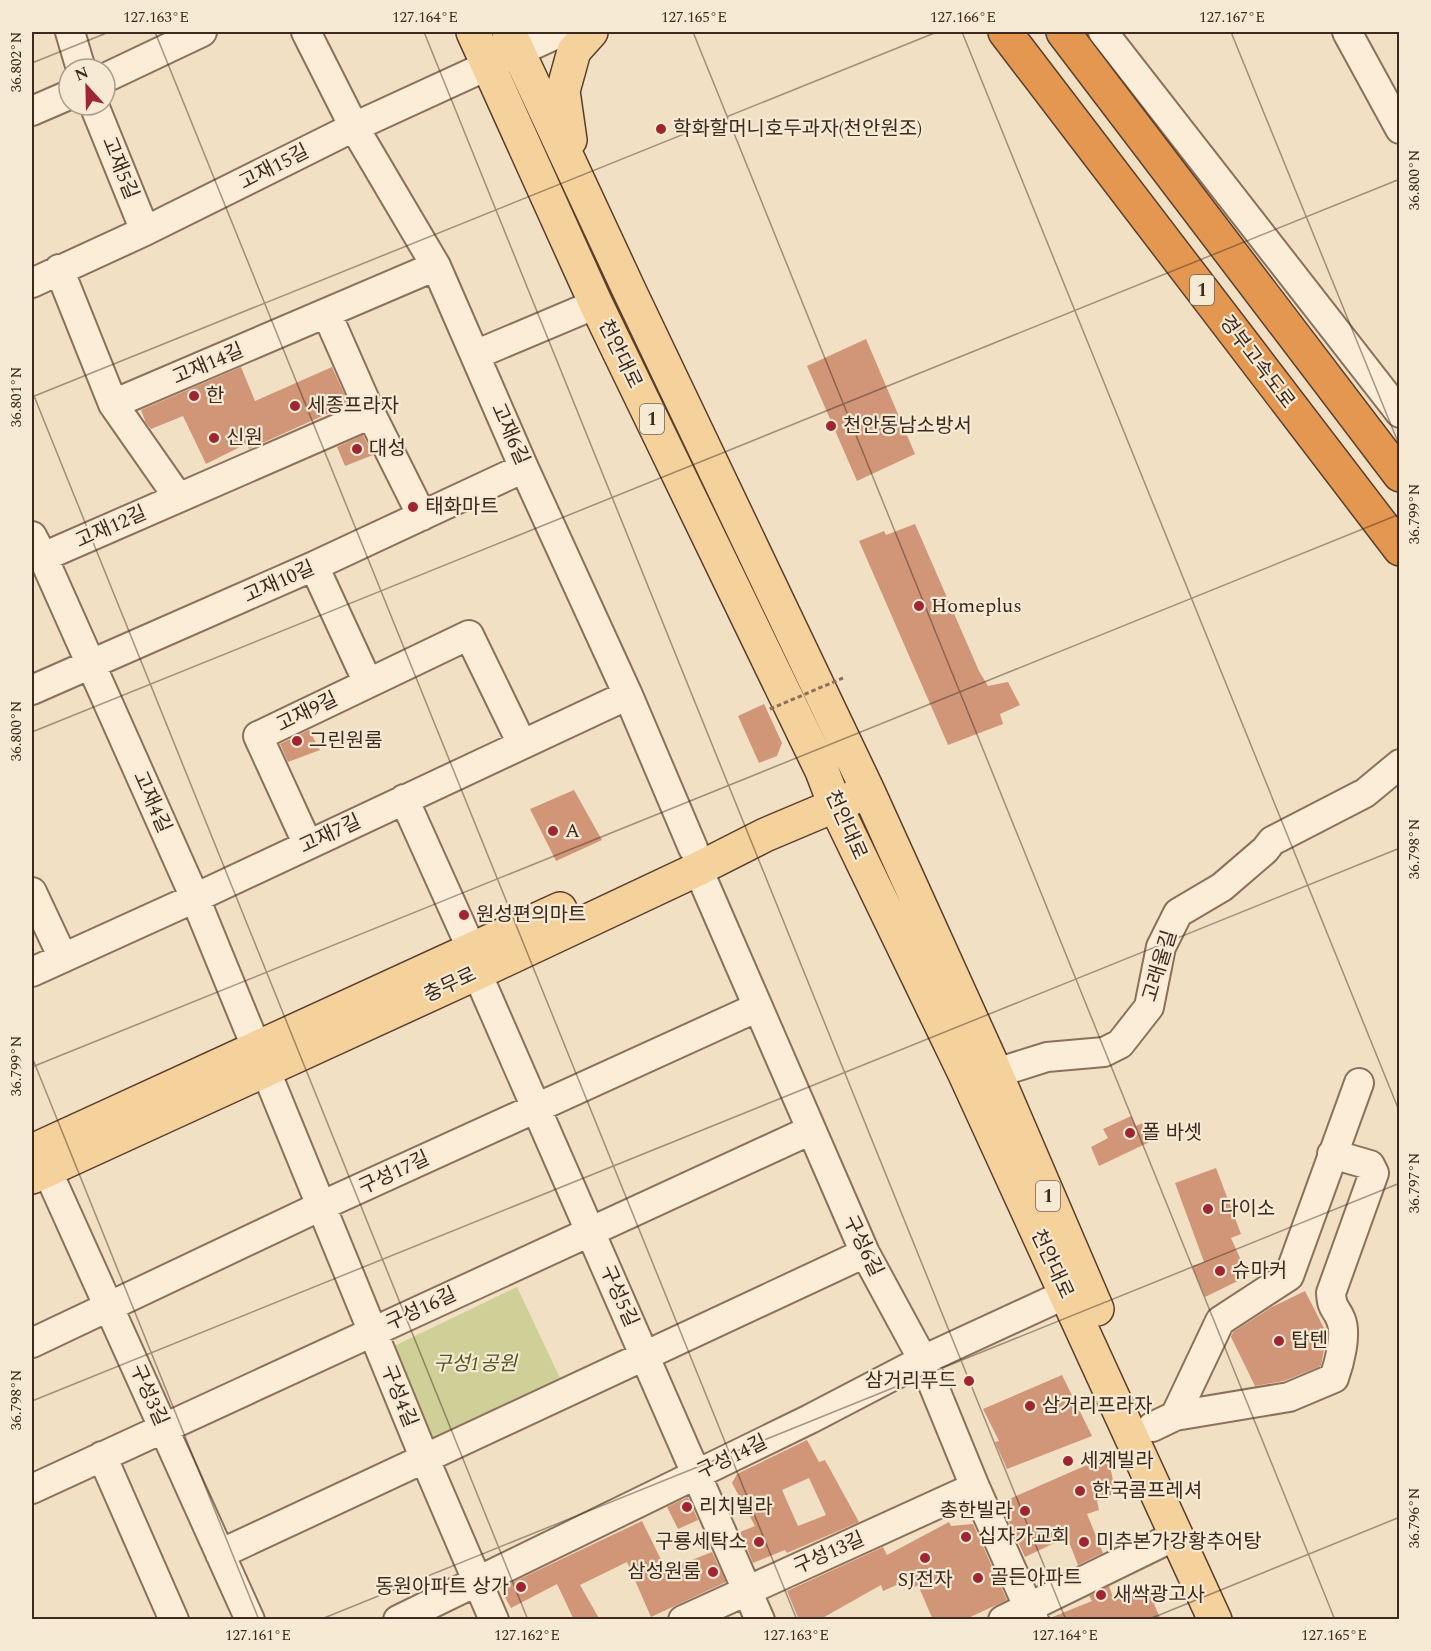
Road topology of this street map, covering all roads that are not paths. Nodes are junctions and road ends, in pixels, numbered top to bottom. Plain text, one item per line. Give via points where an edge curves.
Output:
1 (70, 32) edge
2 (202, 32) edge
3 (306, 32) edge
4 (473, 32) edge
5 (561, 32) edge
6 (591, 32) edge
7 (1005, 32) edge
8 (1063, 32) edge
9 (1103, 32) edge
10 (1347, 32) edge
11 (513, 42) edge
12 (77, 57) edge
13 (488, 65) junction
14 (117, 72) edge
15 (57, 100) edge
16 (32, 111) edge
17 (99, 117) edge
18 (354, 127) junction
19 (1400, 129) edge
20 (576, 177) junction
21 (145, 231) junction
22 (436, 266) junction
23 (59, 269) junction
24 (32, 283) edge
25 (596, 304) junction
26 (327, 314) junction
27 (475, 355) junction
28 (113, 404) junction
29 (1400, 413) edge
30 (371, 414) junction
31 (524, 468) junction
32 (1400, 475) edge
33 (178, 497) junction
34 (423, 516) junction
35 (37, 547) edge
36 (1400, 549) edge
37 (314, 566) junction
38 (90, 665) junction
39 (368, 683) junction
40 (32, 690) edge
41 (628, 695) junction
42 (522, 744) junction
43 (1400, 764) edge
44 (863, 782) junction
45 (831, 795) junction
46 (404, 799) junction
47 (308, 845) junction
48 (696, 858) junction
49 (32, 892) edge
50 (195, 898) junction
51 (63, 958) junction
52 (474, 961) junction
53 (32, 972) edge
54 (758, 1007) junction
55 (260, 1060) junction
56 (996, 1073) junction
57 (1359, 1083) dead end
58 (536, 1107) junction
59 (812, 1130) junction
60 (1332, 1154) junction
61 (37, 1166) edge
62 (321, 1206) junction
63 (591, 1230) junction
64 (865, 1253) junction
65 (1066, 1294) junction
66 (109, 1306) junction
67 (372, 1331) junction
68 (32, 1343) edge
69 (646, 1356) junction
70 (923, 1360) junction
71 (1164, 1421) junction
72 (163, 1428) junction
73 (102, 1456) junction
74 (424, 1457) junction
75 (698, 1474) junction
76 (975, 1487) junction
77 (32, 1489) edge
78 (1177, 1535) junction
79 (220, 1554) junction
80 (477, 1580) junction
81 (747, 1590) junction
82 (1032, 1613) edge
83 (174, 1620) edge
84 (250, 1620) edge
85 (398, 1620) edge
86 (494, 1620) edge
87 (684, 1620) edge
88 (760, 1620) edge
89 (1003, 1620) edge
90 (1215, 1620) edge
91 (1238, 1620) edge

1 - 12 street
2 - 14 street
3 - 18 street, 고재6길
4 - 13 main road, 천안대로 / 1
5 - 11 street, 고재15길
6 - 20 main road via 574,51 563,91
7 - 36 highway, 경부고속도로 / 1
8 - 32 highway, 1
9 - 29 street
10 - 19 street
11 - 13 street, 고재15길
11 - 20 main road, 천안대로 / 1
13 - 18 street, 고재15길
13 - 25 main road, 천안대로 / 1
15 - 16 street
17 - 21 street, 고재5길
18 - 21 street, 고재15길
18 - 22 street, 고재6길
20 - 44 main road, 천안대로 / 1
21 - 23 street, 고재15길
22 - 26 street, 고재14길
22 - 27 street, 고재6길
23 - 24 street, 고재15길
23 - 28 street
25 - 27 street
25 - 45 main road, 천안대로 / 1
26 - 28 street, 고재14길
26 - 30 street
27 - 31 street, 고재6길
28 - 33 street
30 - 33 street, 고재12길
30 - 34 street
31 - 34 street, 고재10길
31 - 41 street, 고재6길
33 - 35 street, 고재12길
34 - 37 street, 고재10길
35 - 38 street, 고재4길
37 - 38 street, 고재10길
37 - 39 street
38 - 40 street, 고재10길
38 - 50 street, 고재4길
39 - 42 street, 고재9길 via 469,634
39 - 47 street, 고재9길 via 258,736
41 - 42 street, 고재7길
41 - 48 street, 고재6길
42 - 46 street, 고재7길
43 - 56 street, 고래울길 via 1365,793 1272,841 1222,887 1178,913 1161,947 1149,1007 1119,1044 1104,1052 1047,1058
44 - 45 main road, 충무로
44 - 56 main road, 천안대로 / 1
45 - 48 main road, 충무로
45 - 65 main road, 천안대로 / 1
46 - 47 street, 고재7길
46 - 52 street, 충무로
47 - 50 street, 고재7길
48 - 52 main road, 충무로
48 - 54 street, 구성6길
49 - 51 street
50 - 51 street, 고재7길
50 - 55 street, 고재4길
51 - 53 street, 고재7길
52 - 55 main road, 충무로
52 - 58 street, 구성5길
54 - 58 street, 구성17길
54 - 59 street, 구성6길
55 - 61 main road, 충무로
55 - 62 street, 구성4길
56 - 71 main road, 천안대로 / 1 via 1088,1288
57 - 60 street
58 - 62 street, 구성17길
58 - 63 street, 구성5길
59 - 63 street, 구성16길
59 - 64 street, 구성6길
60 - 71 street via 1289,1275 1220,1321
60 - 71 street via 1370,1165 1374,1173 1331,1293 1332,1306 1342,1321 1342,1357 1334,1378 1289,1398
61 - 66 street, 구성3길
62 - 66 street, 구성17길
62 - 67 street, 구성4길
63 - 67 street, 구성16길
63 - 69 street, 구성5길
64 - 69 street
64 - 70 street, 구성6길
65 - 70 street, 구성14길
65 - 78 main road, 천안대로 / 1
66 - 68 street, 구성17길
66 - 72 street, 구성3길
67 - 72 street, 구성16길
67 - 74 street, 구성4길
69 - 74 street
69 - 75 street, 구성5길
70 - 75 street, 구성14길
70 - 76 street, 구성6길
71 - 91 main road, 천안대로 / 1
72 - 73 street, 구성16길
72 - 79 street, 구성3길
73 - 77 street, 구성16길
73 - 83 street
74 - 79 street
74 - 80 street, 구성4길
75 - 80 street, 구성14길
75 - 81 street, 구성5길
76 - 81 street, 구성13길
76 - 82 street, 구성6길
78 - 82 street
78 - 90 main road, 천안대로 / 1
79 - 84 street, 구성3길
80 - 85 street, 구성14길
80 - 86 street, 구성4길
81 - 87 street, 구성13길
81 - 88 street, 구성5길
82 - 89 street

